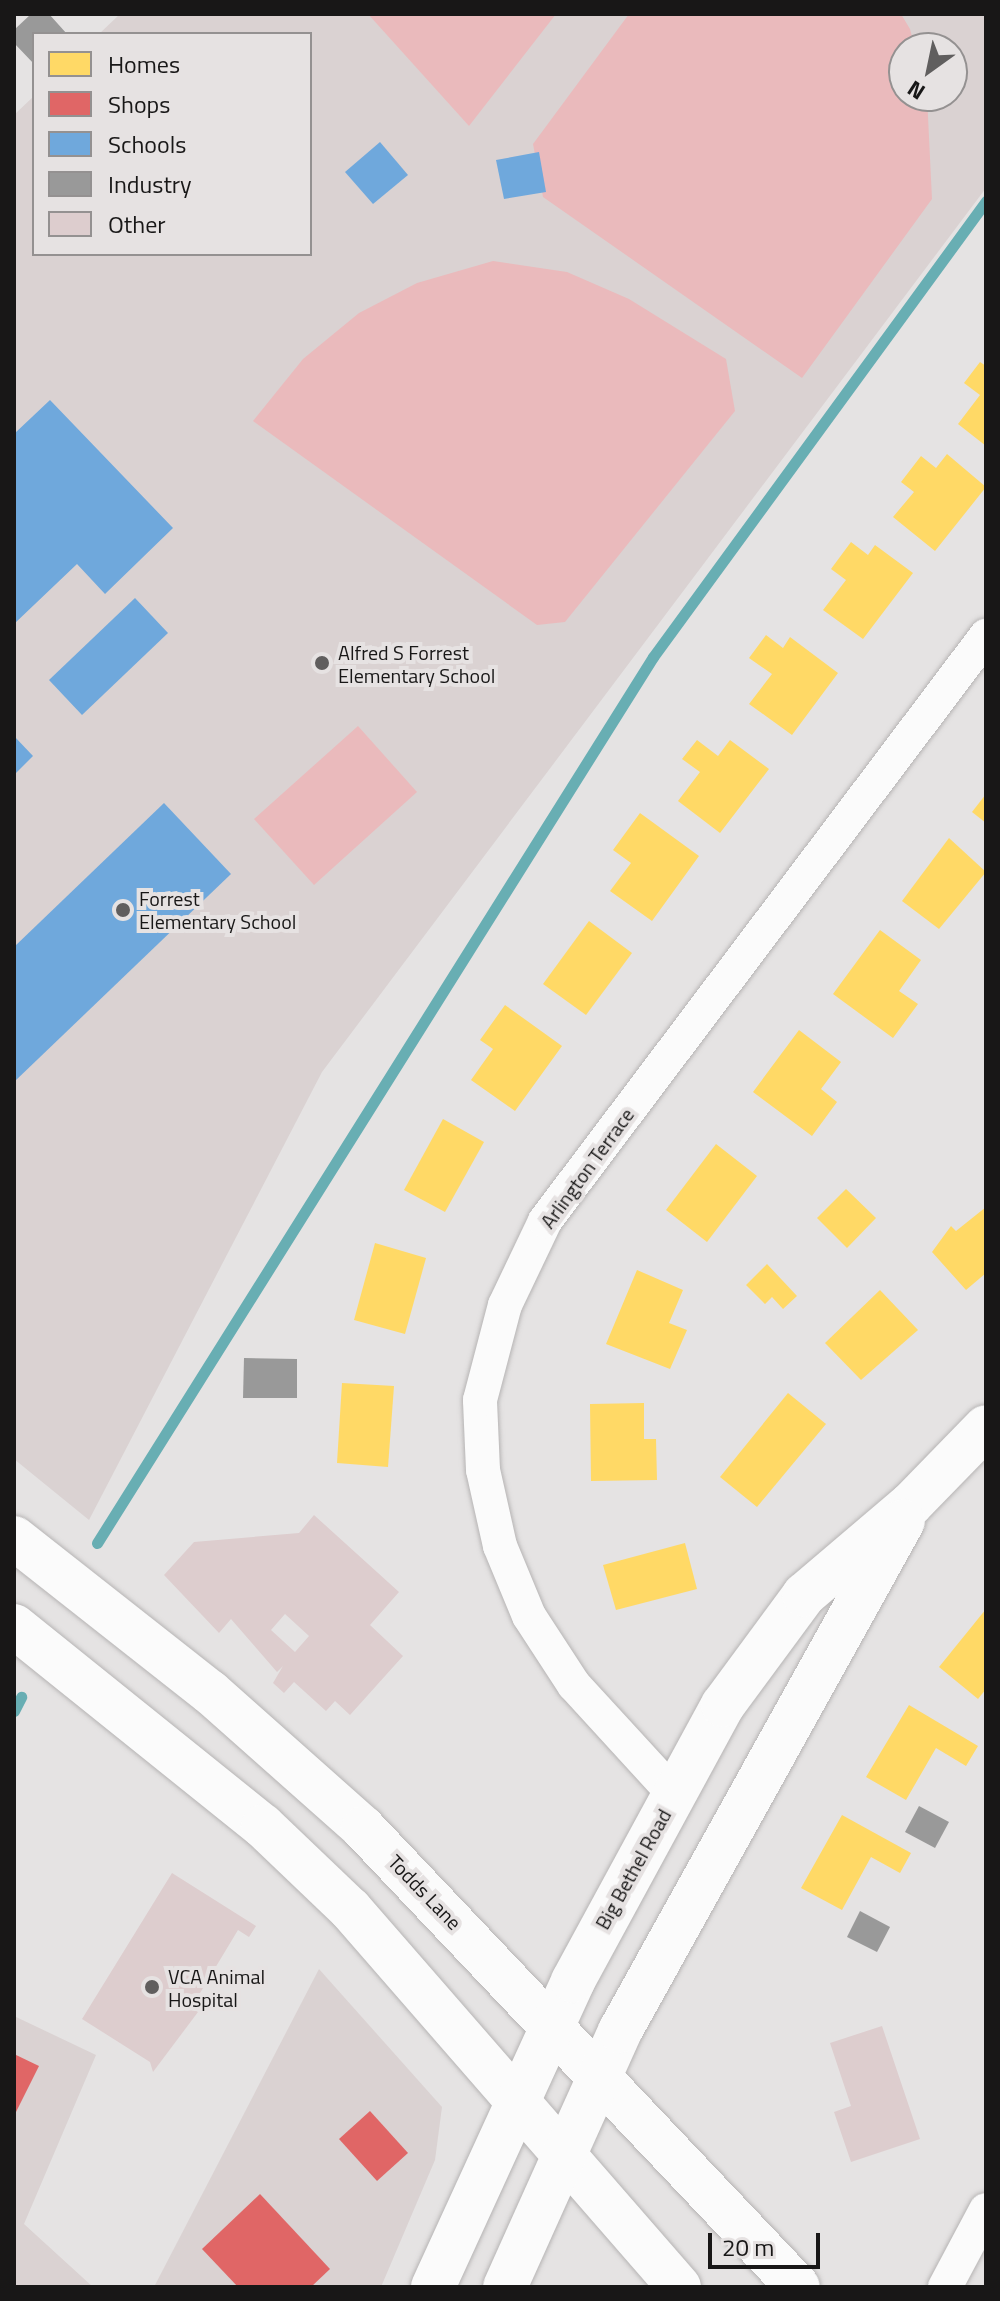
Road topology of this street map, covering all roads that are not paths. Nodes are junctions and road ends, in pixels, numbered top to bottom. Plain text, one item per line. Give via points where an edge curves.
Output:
1 (986, 636) edge
2 (986, 1427) edge
3 (911, 1504) junction
4 (14, 1538) edge
5 (14, 1626) edge
6 (674, 1794) junction
7 (551, 2027) junction
8 (598, 2077) junction
9 (520, 2102) junction
10 (564, 2157) junction
11 (986, 2210) edge
12 (433, 2287) edge
13 (505, 2287) edge
14 (679, 2287) edge
15 (798, 2287) edge
16 (945, 2287) edge

1 - 6 street, Arlington Terrace via 545,1221 505,1305 480,1400 483,1470 500,1546 529,1616 574,1685
2 - 3 main road, Big Bethel Road
3 - 6 main road, Big Bethel Road via 804,1595 723,1705
3 - 8 main road, Big Bethel Road
4 - 7 main road, Todds Lane via 301,1771
5 - 9 main road via 324,1883
6 - 7 main road, Big Bethel Road
7 - 8 main road, Todds Lane
7 - 9 main road, Big Bethel Road
8 - 10 main road, Big Bethel Road
8 - 15 main road, Todds Lane
9 - 10 main road
9 - 12 main road, Big Bethel Road
10 - 13 main road, Big Bethel Road
10 - 14 main road
11 - 16 street

